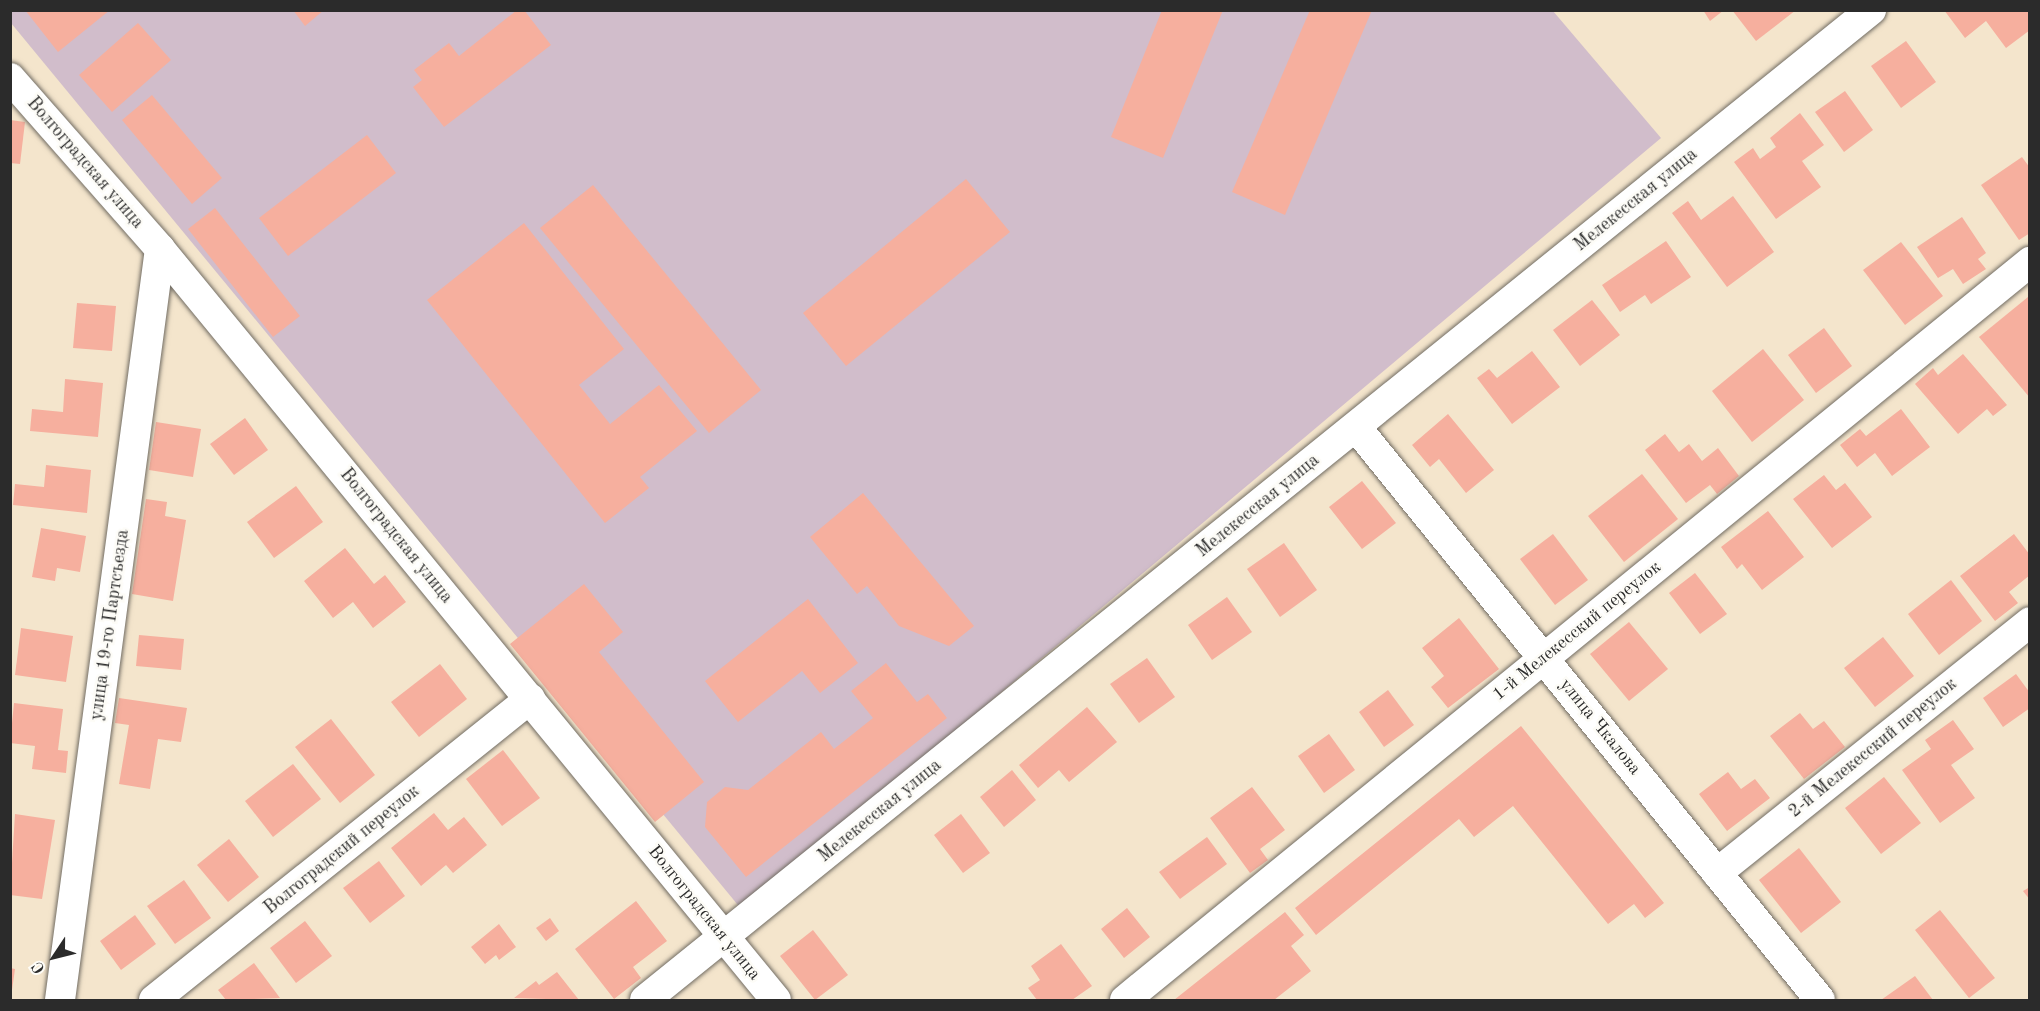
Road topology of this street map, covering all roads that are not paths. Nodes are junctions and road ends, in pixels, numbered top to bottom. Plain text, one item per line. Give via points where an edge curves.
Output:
1 (1871, 10) edge
2 (10, 78) edge
3 (160, 249) junction
4 (2030, 262) edge
5 (1356, 427) junction
6 (2030, 622) edge
7 (1544, 658) junction
8 (530, 699) junction
9 (1717, 873) junction
10 (724, 938) junction
11 (60, 1000) edge
12 (154, 1000) edge
13 (645, 1000) edge
14 (776, 1000) edge
15 (1125, 1000) edge
16 (1820, 1000) edge

1 - 5 street, Мелекесская улица
2 - 3 street, Волгоградская улица
3 - 8 street, Волгоградская улица
3 - 11 street, улица 19-го Партсъезда
4 - 7 street, 1-й Мелекесский переулок
5 - 7 street, улица Чкалова
5 - 10 street, Мелекесская улица
6 - 9 street, 2-й Мелекесский переулок
7 - 9 street, улица Чкалова
7 - 15 street, 1-й Мелекесский переулок
8 - 10 street, Волгоградская улица
8 - 12 street, Волгоградский переулок
9 - 16 street, улица Чкалова
10 - 13 street, Мелекесская улица
10 - 14 street, Волгоградская улица

